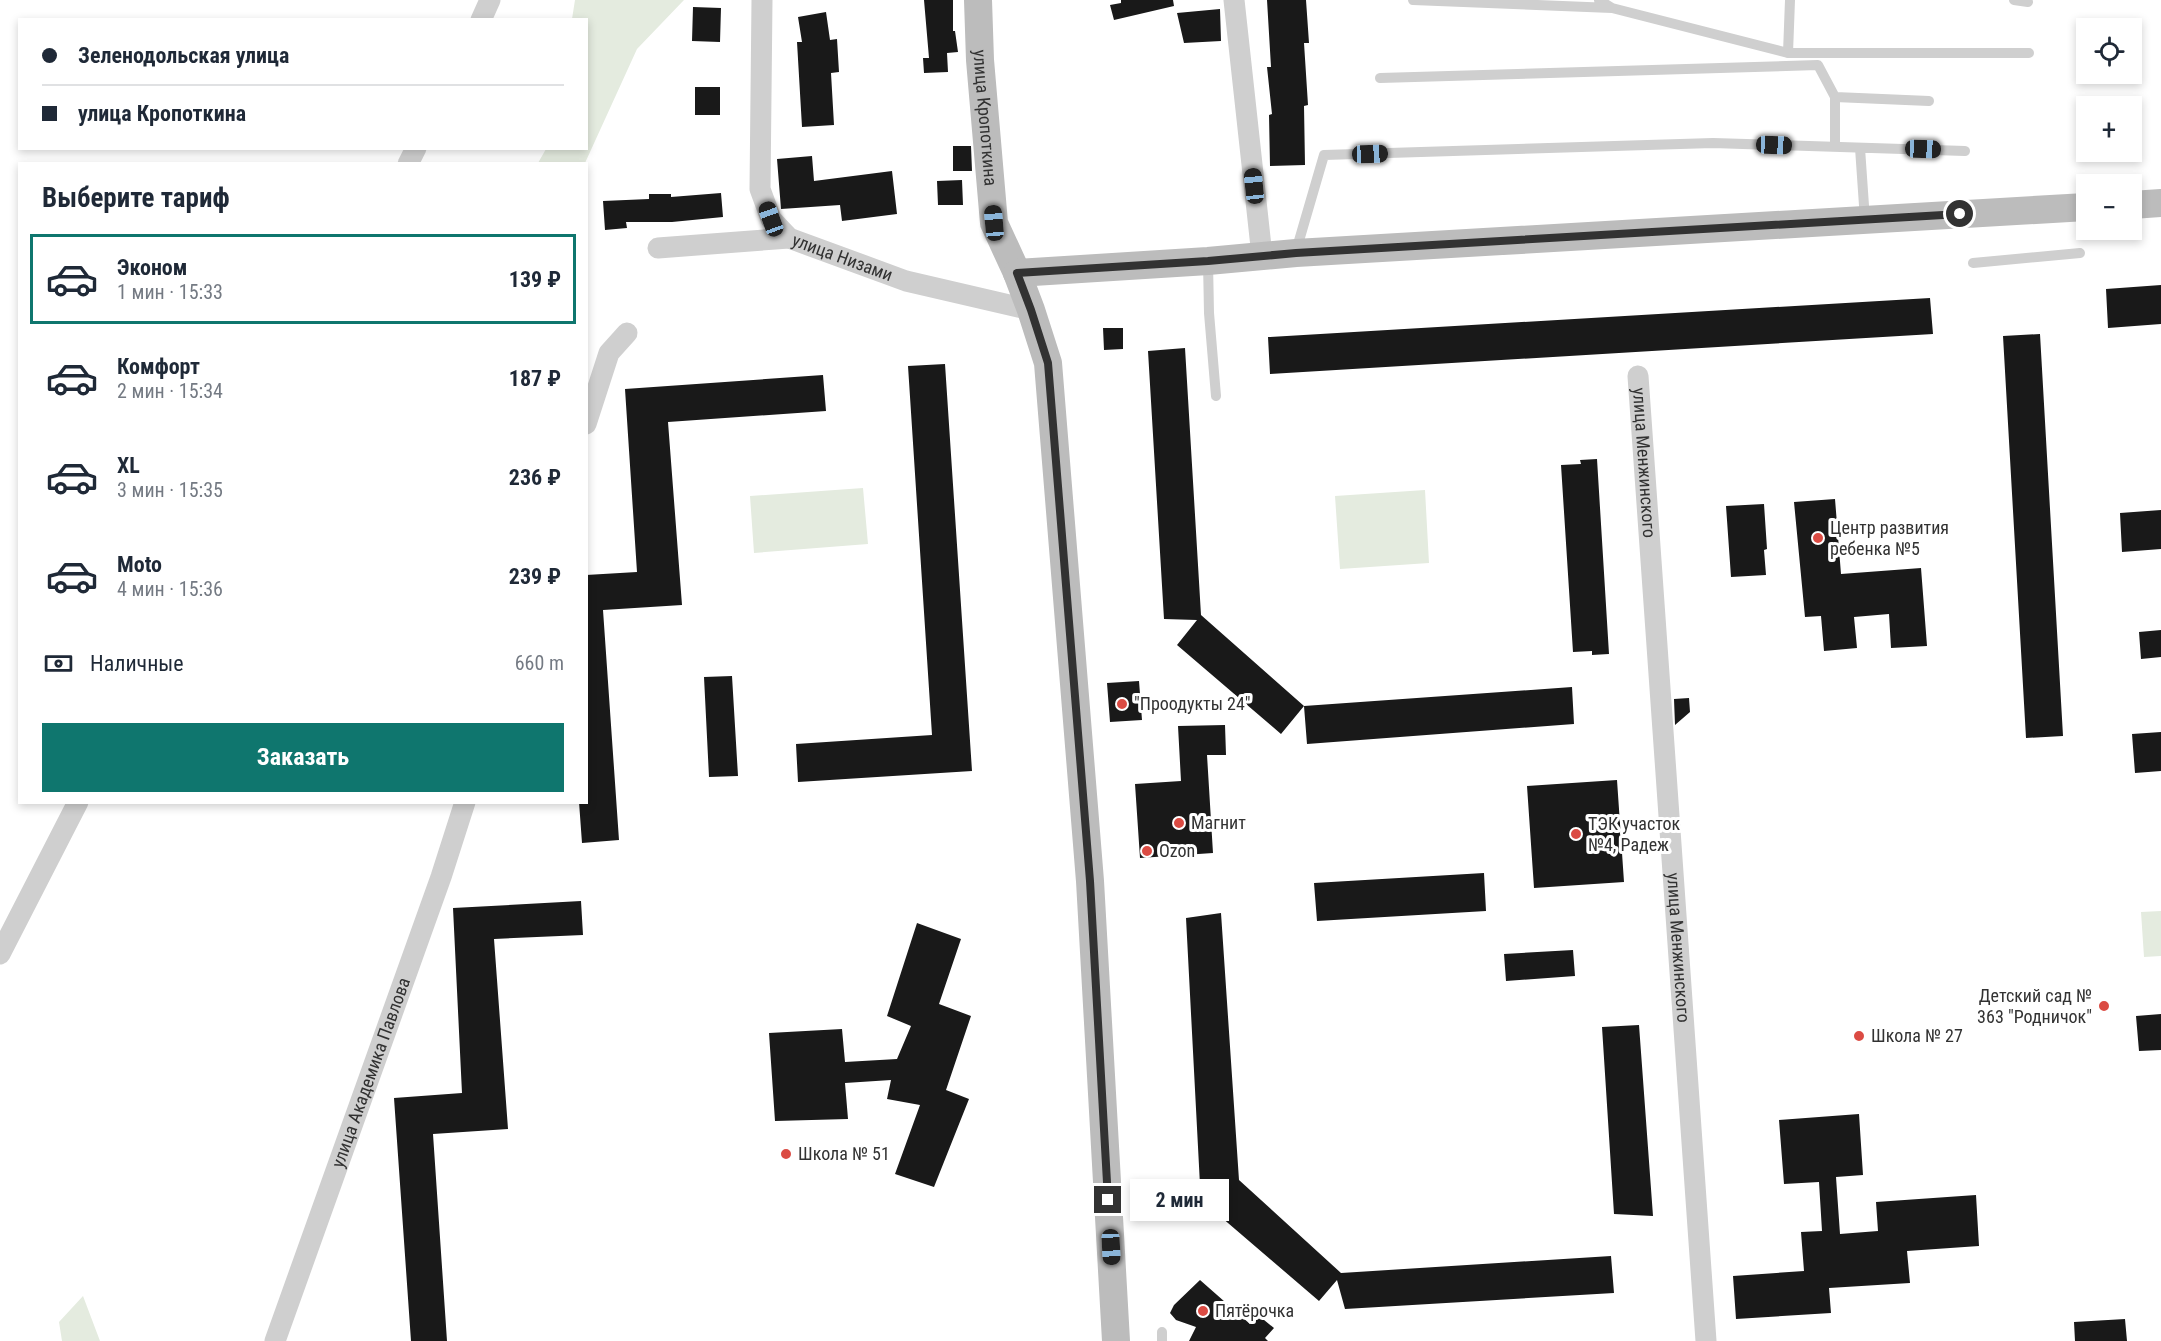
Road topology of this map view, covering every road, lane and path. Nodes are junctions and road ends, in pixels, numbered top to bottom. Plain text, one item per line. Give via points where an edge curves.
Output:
1 (490, 0) edge
2 (762, 0) edge
3 (978, 0) edge
4 (1234, 0) edge
5 (1413, 0) edge
6 (1599, 0) edge
7 (1790, 0) edge
8 (2014, 0) edge
9 (2028, 2) dead end
10 (1612, 8) junction
11 (482, 18) edge
12 (1788, 53) junction
13 (2029, 53) dead end
14 (1380, 78) dead end
15 (1835, 97) junction
16 (1929, 101) dead end
17 (1835, 147) junction
18 (1860, 147) junction
19 (1965, 151) dead end
20 (2161, 203) edge
21 (2142, 204) edge
22 (2076, 208) edge
23 (1865, 220) junction
24 (789, 238) junction
25 (658, 248) dead end
26 (1296, 253) junction
27 (2080, 253) dead end
28 (1262, 256) junction
29 (1208, 261) junction
30 (1974, 263) dead end
31 (1017, 273) junction
32 (1031, 310) junction
33 (627, 333) dead end
34 (1638, 376) dead end
35 (1216, 396) dead end
36 (588, 418) edge
37 (77, 804) edge
38 (464, 804) edge
39 (0, 954) edge
40 (275, 1341) edge
41 (1104, 1341) edge
42 (1116, 1341) edge
43 (1706, 1341) edge

1 - 11 street
2 - 24 street, улица Низами via 760,189 771,219
3 - 31 street, улица Кропоткина via 994,223
4 - 28 street
5 - 10 lane
6 - 10 lane
7 - 12 lane
8 - 9 lane
10 - 12 lane
12 - 13 lane
14 - 15 lane via 1818,65
15 - 16 lane
15 - 17 lane
17 - 18 lane
17 - 26 lane via 1713,143 1324,156
18 - 19 lane
18 - 23 lane
20 - 21 street
22 - 23 street
23 - 26 street
24 - 25 street
24 - 32 street, улица Низами via 906,281
26 - 28 street
27 - 30 lane
28 - 29 street
29 - 31 street
29 - 35 lane
31 - 32 street, улица Кропоткина
32 - 42 street, улица Кропоткина via 1048,363 1090,881
33 - 36 street via 609,353
34 - 43 street, улица Менжинского
37 - 39 street
38 - 40 street, улица Академика Павлова
41 - 42 lane

